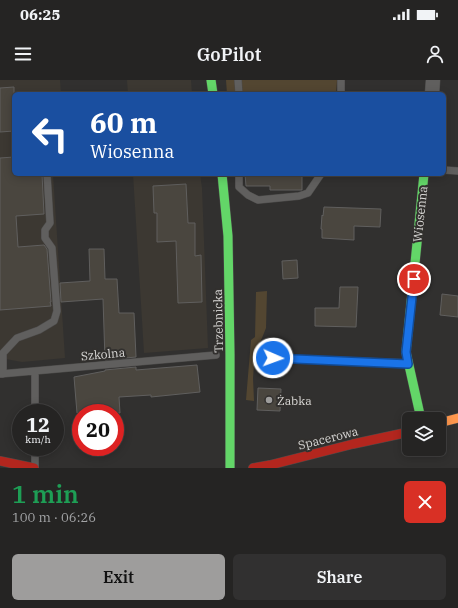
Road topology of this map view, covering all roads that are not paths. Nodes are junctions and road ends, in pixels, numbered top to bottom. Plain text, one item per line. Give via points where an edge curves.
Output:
1 (211, 80) edge
2 (238, 80) edge
3 (341, 80) edge
4 (433, 80) edge
5 (213, 92) edge
6 (239, 92) edge
7 (340, 92) edge
8 (432, 92) edge
9 (446, 170) edge
10 (458, 171) edge
11 (47, 176) edge
12 (222, 176) edge
13 (239, 176) edge
14 (320, 176) edge
15 (424, 176) edge
16 (1, 352) edge
17 (216, 355) dead end
18 (273, 358) dead end
19 (408, 364) junction
20 (35, 371) junction
21 (2, 374) edge
22 (35, 404) edge
23 (419, 412) edge
24 (458, 418) edge
25 (446, 422) edge
26 (402, 434) edge
27 (35, 456) edge
28 (0, 461) edge
29 (35, 468) edge
30 (230, 468) edge
31 (253, 468) edge

1 - 5 street
2 - 6 lane
3 - 7 lane
4 - 8 street
9 - 10 lane
11 - 16 lane via 50,223 45,230 45,238 52,248 57,311 54,321 17,338
12 - 30 street, Trzebnicka via 228,236
13 - 14 lane via 240,187 258,200 308,193
15 - 19 street, Wiosenna via 406,352
16 - 21 lane
17 - 20 lane, Szkolna
18 - 19 lane
19 - 23 street, Wiosenna
20 - 21 lane, Szkolna
20 - 22 lane
24 - 25 street
26 - 31 street, Spacerowa
27 - 29 lane
28 - 29 street

